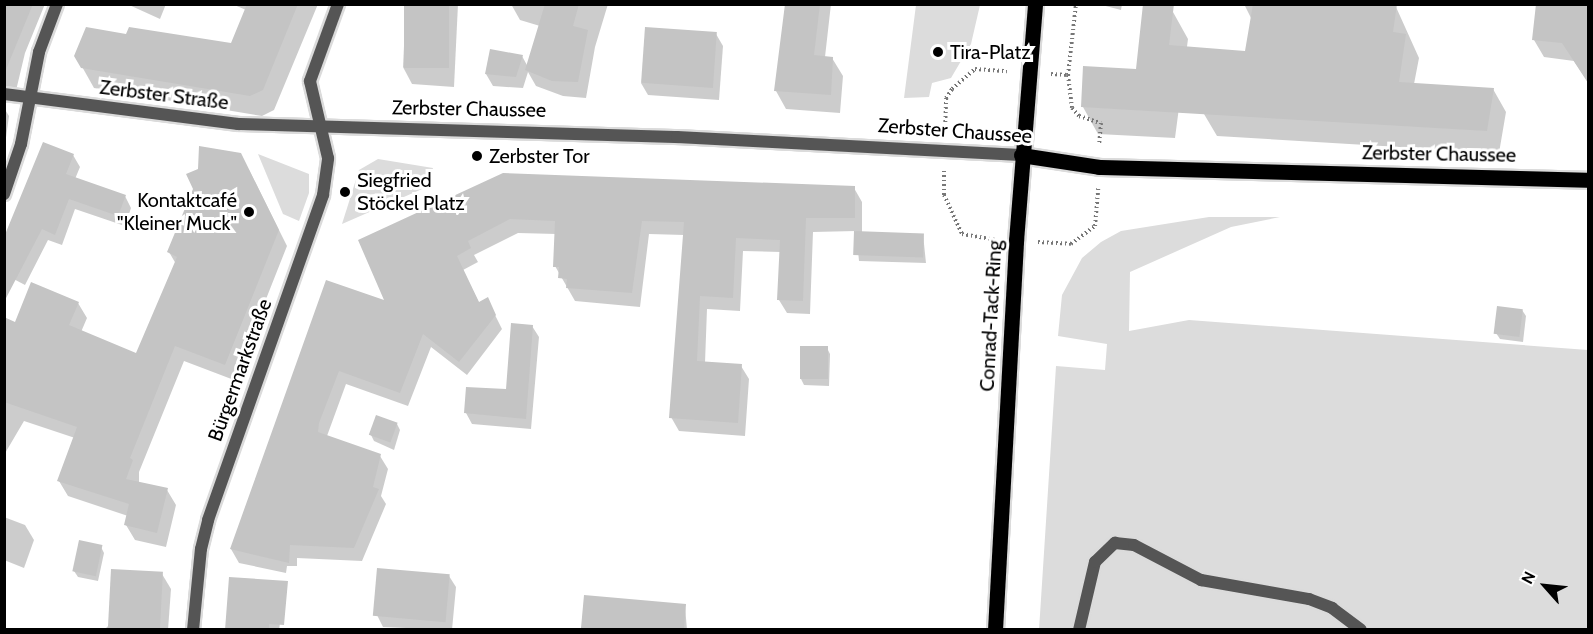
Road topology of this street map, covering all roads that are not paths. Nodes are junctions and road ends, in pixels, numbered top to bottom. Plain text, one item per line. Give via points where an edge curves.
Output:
1 (57, 4) edge
2 (338, 4) edge
3 (1035, 4) edge
4 (4, 93) edge
5 (29, 97) junction
6 (318, 128) junction
7 (1021, 155) junction
8 (1588, 180) edge
9 (4, 194) edge
10 (193, 630) edge
11 (995, 630) edge
12 (1079, 630) edge
13 (1361, 630) edge

1 - 5 street via 39,52
2 - 6 street, Bürgermarkstraße via 310,81
3 - 7 main road, Conrad-Tack-Ring
4 - 5 street, Zerbster Straße
5 - 6 street, Zerbster Straße via 238,124
5 - 9 street via 21,144
6 - 7 street, Zerbster Chaussee via 506,130
6 - 10 street, Bürgermarkstraße via 328,158 323,195 208,520 201,549
7 - 8 main road, Zerbster Chaussee via 1098,167
7 - 11 main road, Conrad-Tack-Ring
12 - 13 street via 1095,562 1115,543 1134,545 1201,580 1309,598 1332,608

